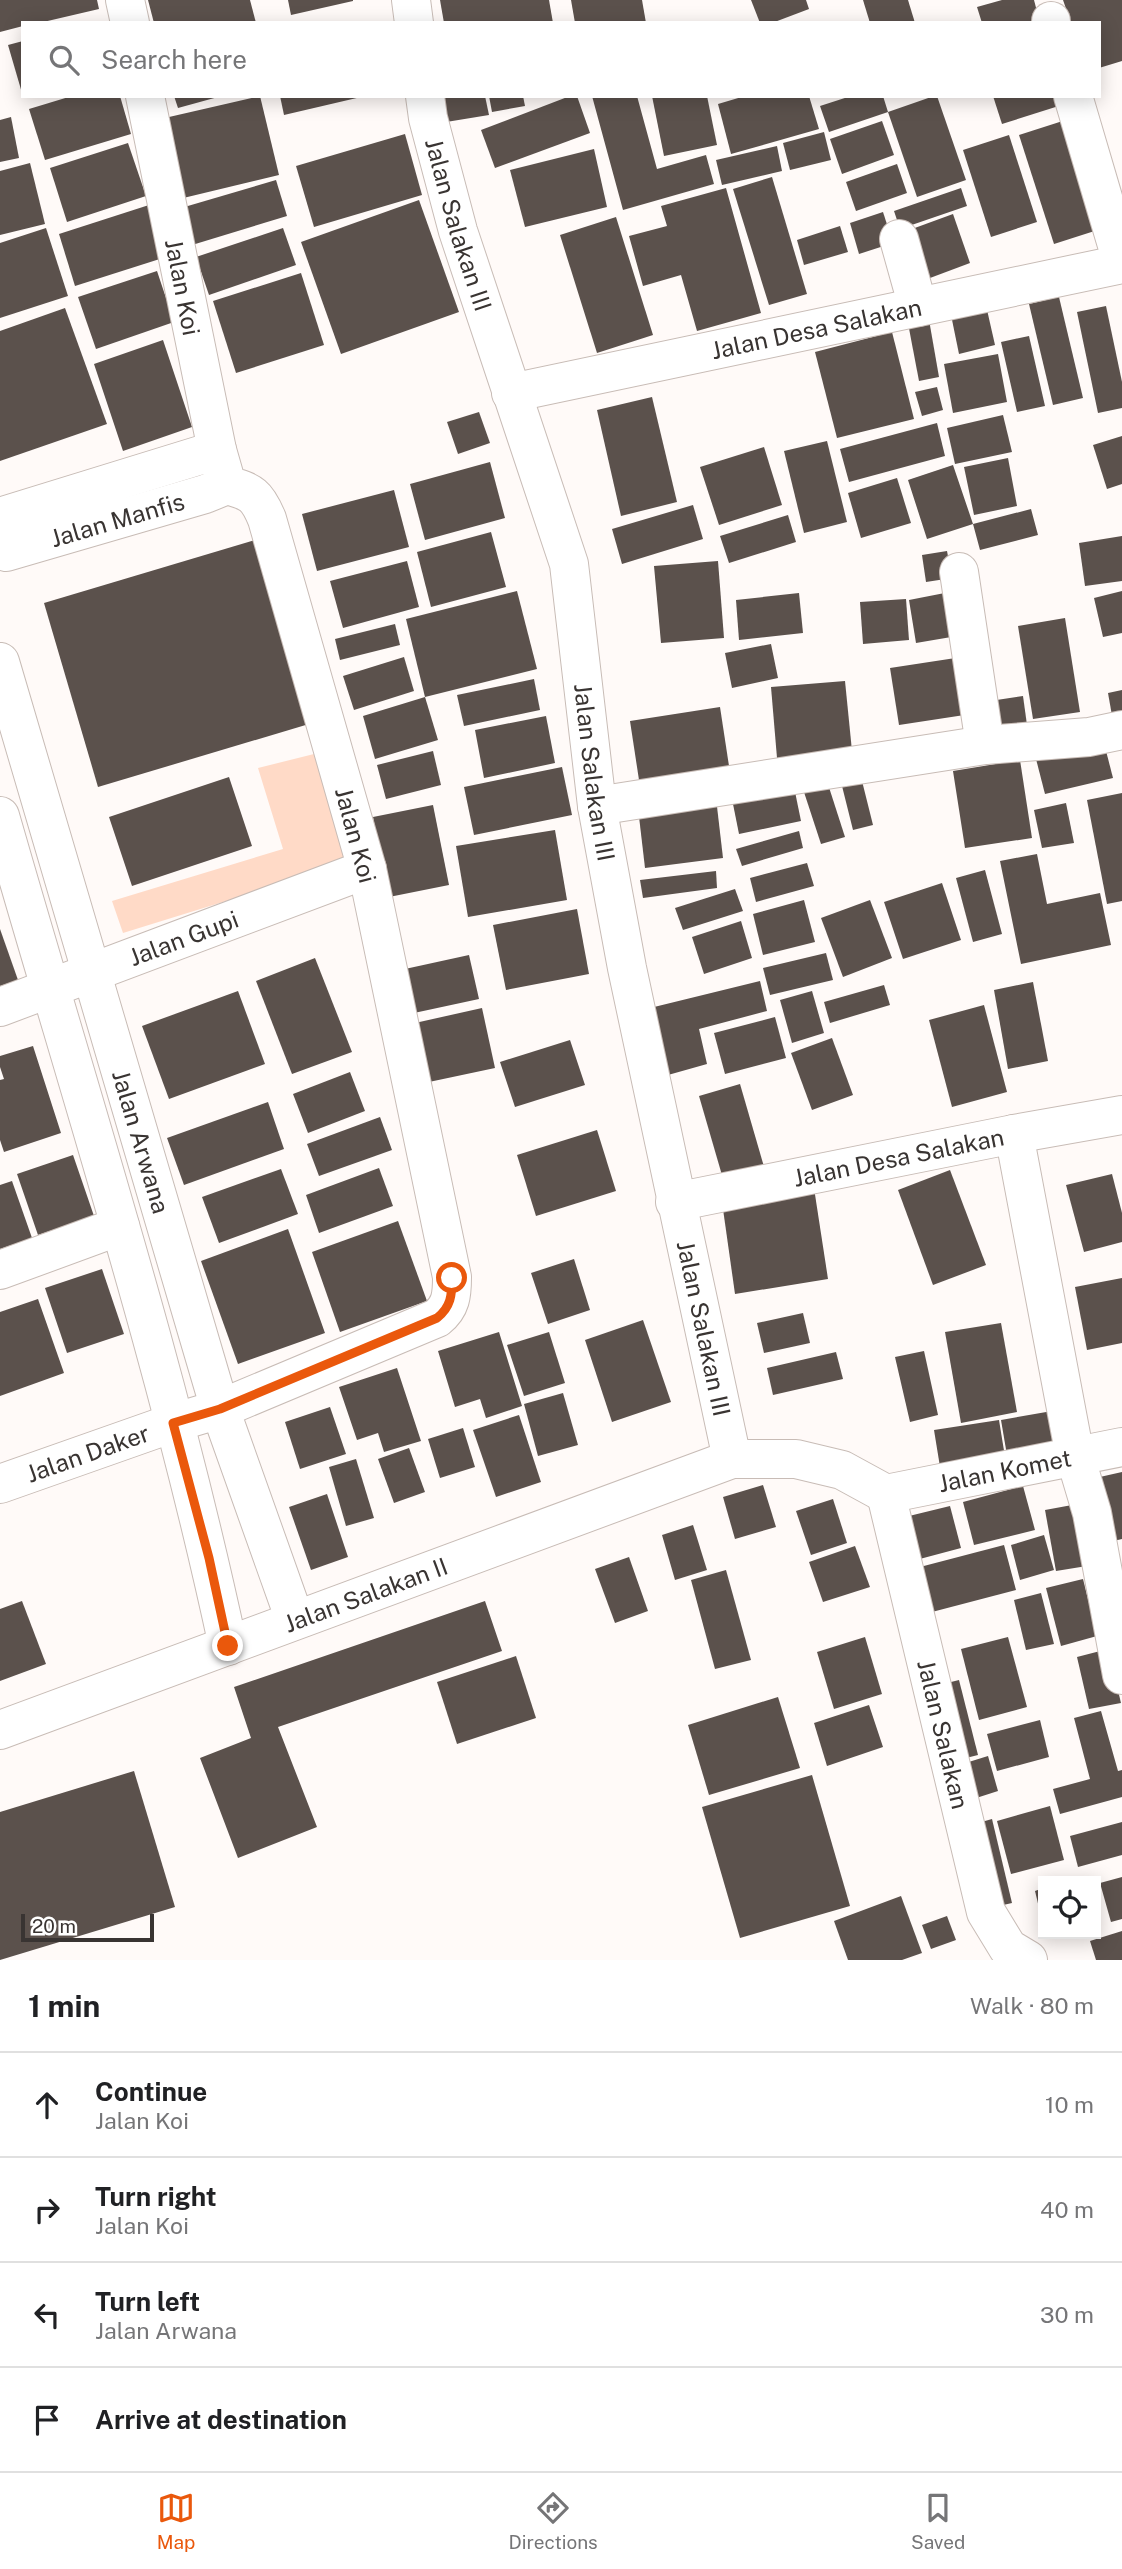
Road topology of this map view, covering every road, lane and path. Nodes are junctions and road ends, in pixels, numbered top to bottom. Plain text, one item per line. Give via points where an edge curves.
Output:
1 (125, 0) edge
2 (411, 0) edge
3 (130, 21) edge
4 (414, 21) edge
5 (145, 98) edge
6 (425, 98) edge
7 (1074, 98) edge
8 (899, 239) dead end
9 (1122, 263) edge
10 (918, 307) junction
11 (510, 393) junction
12 (222, 468) junction
13 (1, 542) edge
14 (959, 572) dead end
15 (0, 662) edge
16 (1122, 730) edge
17 (985, 745) junction
18 (597, 806) junction
19 (0, 816) edge
20 (367, 869) junction
21 (91, 973) junction
22 (50, 989) junction
23 (0, 1007) edge
24 (1122, 1115) edge
25 (1014, 1134) junction
26 (675, 1202) junction
27 (120, 1226) junction
28 (0, 1270) edge
29 (220, 1409) junction
30 (173, 1423) junction
31 (1122, 1447) edge
32 (1075, 1456) junction
33 (732, 1459) junction
34 (0, 1484) edge
35 (886, 1494) junction
36 (295, 1620) junction
37 (228, 1646) junction
38 (1122, 1675) edge
39 (0, 1730) edge
40 (1028, 1960) edge

1 - 3 street
2 - 4 street
5 - 12 street, Jalan Koi
6 - 11 street, Jalan Salakan III via 458,231
7 - 9 street
8 - 10 street
9 - 10 street, Jalan Desa Salakan
10 - 11 street, Jalan Desa Salakan
11 - 18 street, Jalan Salakan III via 569,564
12 - 13 street, Jalan Manfis via 205,494
12 - 20 street, Jalan Koi via 261,504 267,519
14 - 17 street
15 - 21 street, Jalan Arwana
16 - 17 street
17 - 18 street
18 - 26 street, Jalan Salakan III
19 - 22 street, Jalan Arwana
20 - 21 street, Jalan Gupi
20 - 29 street, Jalan Koi via 452,1294 437,1318
21 - 22 street, Jalan Gupi
21 - 29 street, Jalan Arwana
22 - 23 street, Jalan Gupi
22 - 27 street, Jalan Arwana
24 - 25 street, Jalan Desa Salakan
25 - 26 street, Jalan Desa Salakan
25 - 32 street
26 - 33 street, Jalan Salakan III
27 - 28 street
27 - 30 street, Jalan Arwana
29 - 30 street, Jalan Koi
29 - 36 street, Jalan Arwana
30 - 34 street, Jalan Daker
30 - 37 street, Jalan Arwana
31 - 32 street, Jalan Komet
32 - 35 street, Jalan Komet
32 - 38 street via 1092,1513
33 - 35 street via 796,1459 842,1469
33 - 36 street, Jalan Salakan II
35 - 40 street, Jalan Salakan via 986,1912 1008,1948
36 - 37 street, Jalan Salakan II
37 - 39 street, Jalan Salakan II

